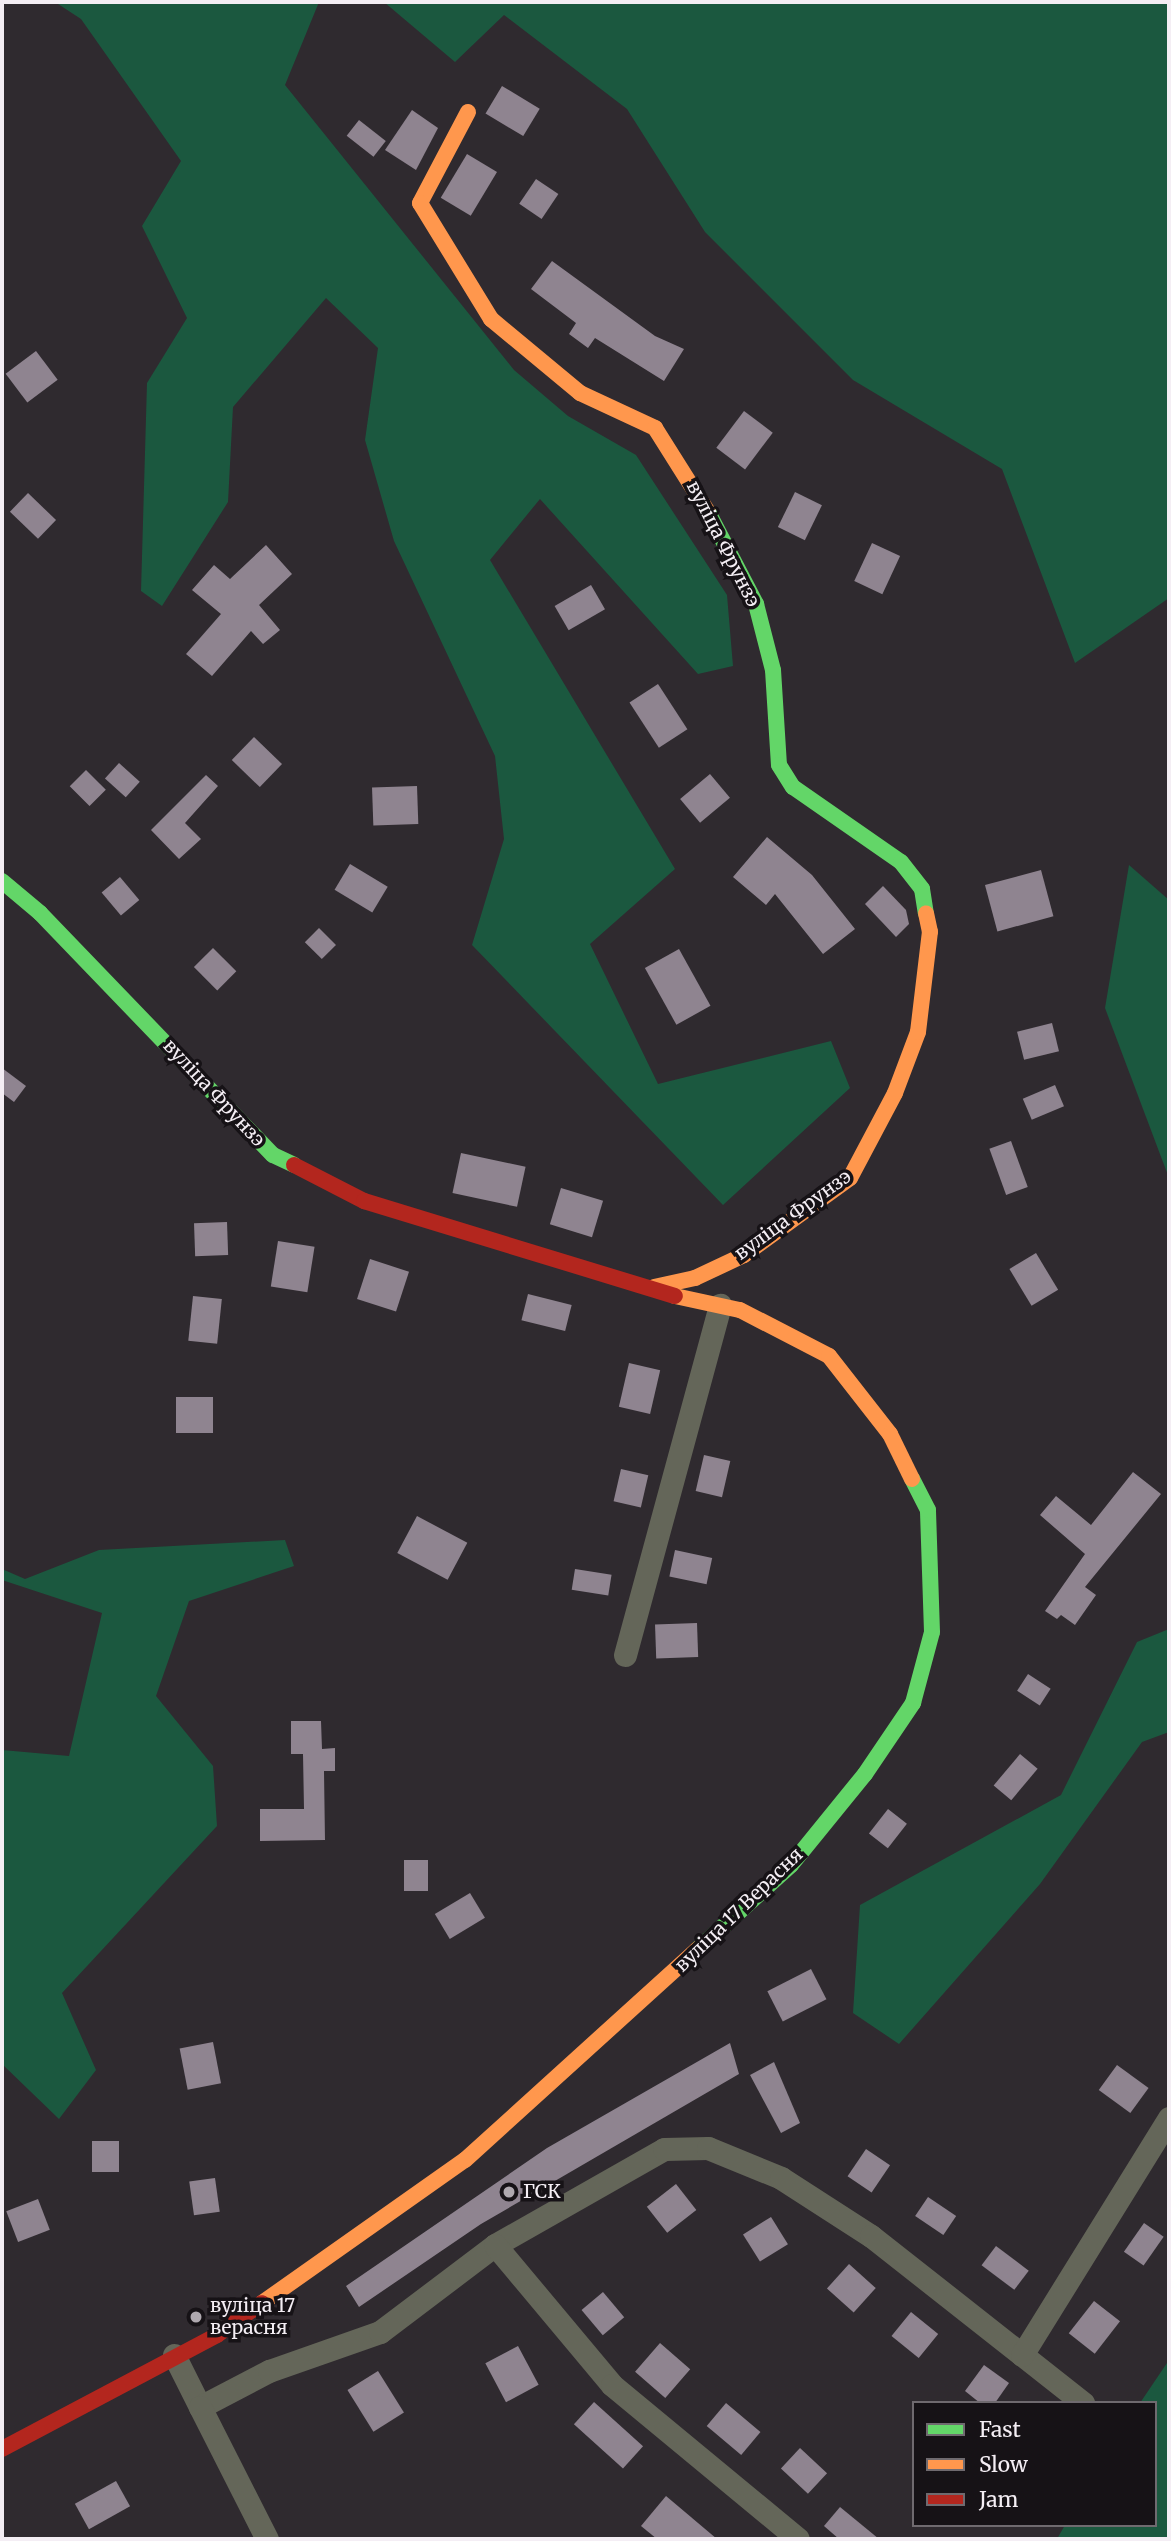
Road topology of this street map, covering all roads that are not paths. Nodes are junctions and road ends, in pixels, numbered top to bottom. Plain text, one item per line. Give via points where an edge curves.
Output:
1 (468, 112) dead end
2 (2, 881) edge
3 (645, 1289) junction
4 (720, 1305) junction
5 (625, 1655) dead end
6 (1169, 2118) edge
7 (495, 2245) junction
8 (1022, 2354) junction
9 (174, 2356) junction
10 (1081, 2401) edge
11 (200, 2407) junction
12 (2, 2449) edge
13 (267, 2539) edge
14 (798, 2539) edge

1 - 3 street, вуліца Фрунзэ via 420,203 491,319 580,393 655,428 692,481 756,604 773,670 779,765 793,788 901,862 922,889 930,932 918,1032 895,1093 850,1178 744,1255 695,1278
2 - 3 street, вуліца Фрунзэ via 40,913 273,1155 364,1202
3 - 4 street, вуліца 17 Верасня
4 - 5 street
4 - 9 street, вуліца 17 Верасня via 829,1356 890,1434 928,1510 932,1632 913,1703 866,1774 791,1866 485,2141 349,2246 216,2336
6 - 8 street
7 - 8 street via 664,2149 708,2148 781,2178
7 - 11 street via 380,2332 269,2371
7 - 14 street via 612,2385
8 - 10 street
9 - 11 street
9 - 12 street, вуліца 17 Верасня
11 - 13 street

